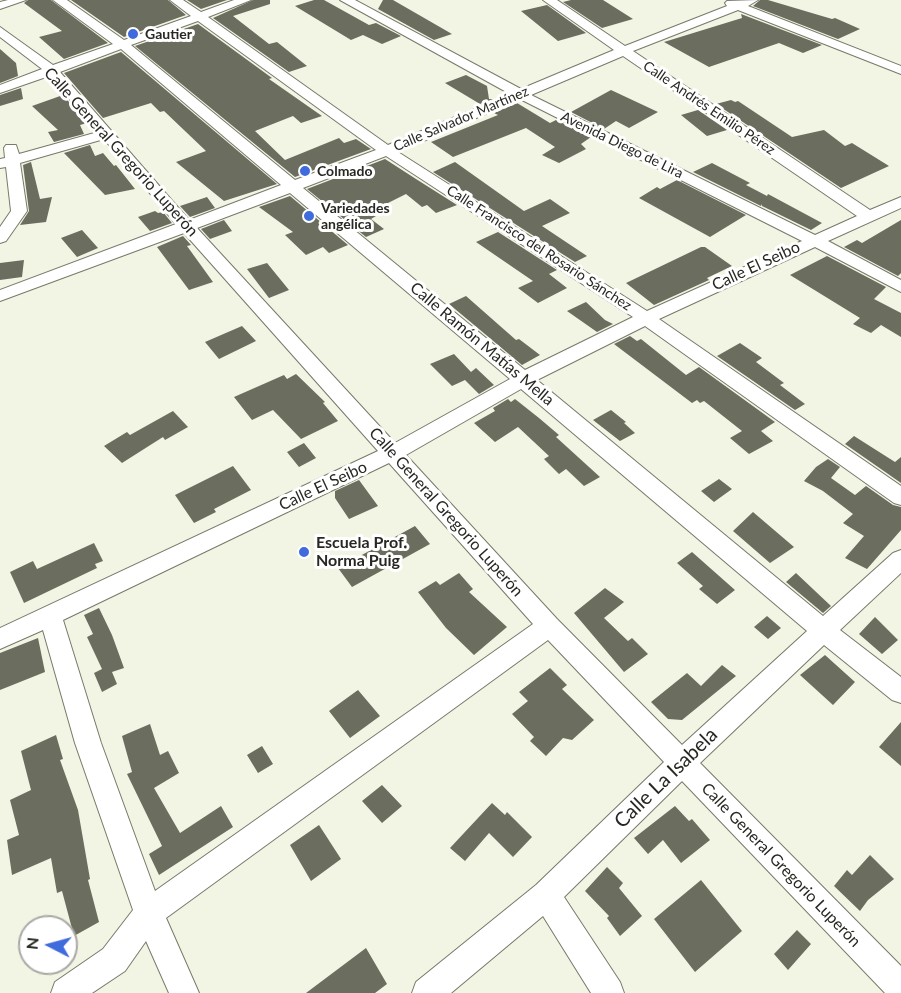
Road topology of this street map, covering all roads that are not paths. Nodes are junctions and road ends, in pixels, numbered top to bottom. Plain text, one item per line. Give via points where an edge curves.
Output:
1 (20, 0) edge
2 (59, 0) edge
3 (176, 0) edge
4 (245, 0) edge
5 (346, 0) edge
6 (549, 0) edge
7 (722, 0) edge
8 (752, 0) edge
9 (0, 6) edge
10 (738, 6) junction
11 (201, 16) junction
12 (0, 31) edge
13 (122, 44) junction
14 (625, 50) junction
15 (901, 70) edge
16 (52, 71) junction
17 (0, 89) edge
18 (520, 94) junction
19 (107, 134) junction
20 (387, 151) junction
21 (8, 158) edge
22 (292, 186) junction
23 (901, 202) edge
24 (869, 217) junction
25 (187, 227) junction
26 (0, 238) edge
27 (813, 240) junction
28 (901, 287) edge
29 (0, 296) edge
30 (646, 318) junction
31 (524, 379) junction
32 (393, 453) junction
33 (901, 497) edge
34 (901, 559) edge
35 (50, 615) junction
36 (549, 626) junction
37 (824, 631) junction
38 (0, 639) edge
39 (901, 692) edge
40 (681, 763) junction
41 (546, 896) junction
42 (149, 913) junction
43 (901, 988) edge
44 (66, 993) edge
45 (184, 993) edge
46 (427, 993) edge
47 (609, 993) edge

1 - 9 street
2 - 13 street, Calle Ramón Matías Mella
3 - 11 street, Calle Francisco del Rosario Sánchez
4 - 11 street
5 - 18 street, Avenida Diego de Lira
6 - 14 street, Calle Andrés Emilio Pérez
7 - 10 street
8 - 10 street, Calle Salvador Martínez
10 - 14 street, Calle Salvador Martínez
10 - 15 street
11 - 13 street
11 - 20 street, Calle Francisco del Rosario Sánchez
12 - 16 street, Calle General Gregorio Luperón
13 - 16 street
13 - 22 street, Calle Ramón Matías Mella
14 - 18 street, Calle Salvador Martínez
14 - 24 street, Calle Andrés Emilio Pérez
16 - 17 street
16 - 19 street, Calle General Gregorio Luperón
18 - 20 street, Calle Salvador Martínez
18 - 27 street, Avenida Diego de Lira
19 - 21 street
19 - 25 street, Calle General Gregorio Luperón
20 - 22 street, Calle Salvador Martínez
20 - 30 street, Calle Francisco del Rosario Sánchez
21 - 26 street via 19,211
22 - 25 street, Calle Salvador Martínez
22 - 31 street, Calle Ramón Matías Mella
23 - 24 street, Calle El Seibo
24 - 27 street, Calle El Seibo
25 - 29 street, Calle Salvador Martínez
25 - 32 street, Calle General Gregorio Luperón
27 - 28 street, Avenida Diego de Lira
27 - 30 street, Calle El Seibo
30 - 31 street, Calle El Seibo
30 - 33 street, Calle Francisco del Rosario Sánchez
31 - 32 street, Calle El Seibo
31 - 37 street, Calle Ramón Matías Mella
32 - 35 street, Calle El Seibo
32 - 36 street, Calle General Gregorio Luperón
34 - 37 street, Calle La Isabela
35 - 38 street, Calle El Seibo
35 - 42 street via 88,743
36 - 40 street, Calle General Gregorio Luperón
36 - 42 street
37 - 39 street, Calle Ramón Matías Mella
37 - 40 street, Calle La Isabela
40 - 41 street, Calle La Isabela
40 - 43 street, Calle General Gregorio Luperón
41 - 46 street, Calle La Isabela
41 - 47 street
42 - 44 street via 114,960
42 - 45 street

